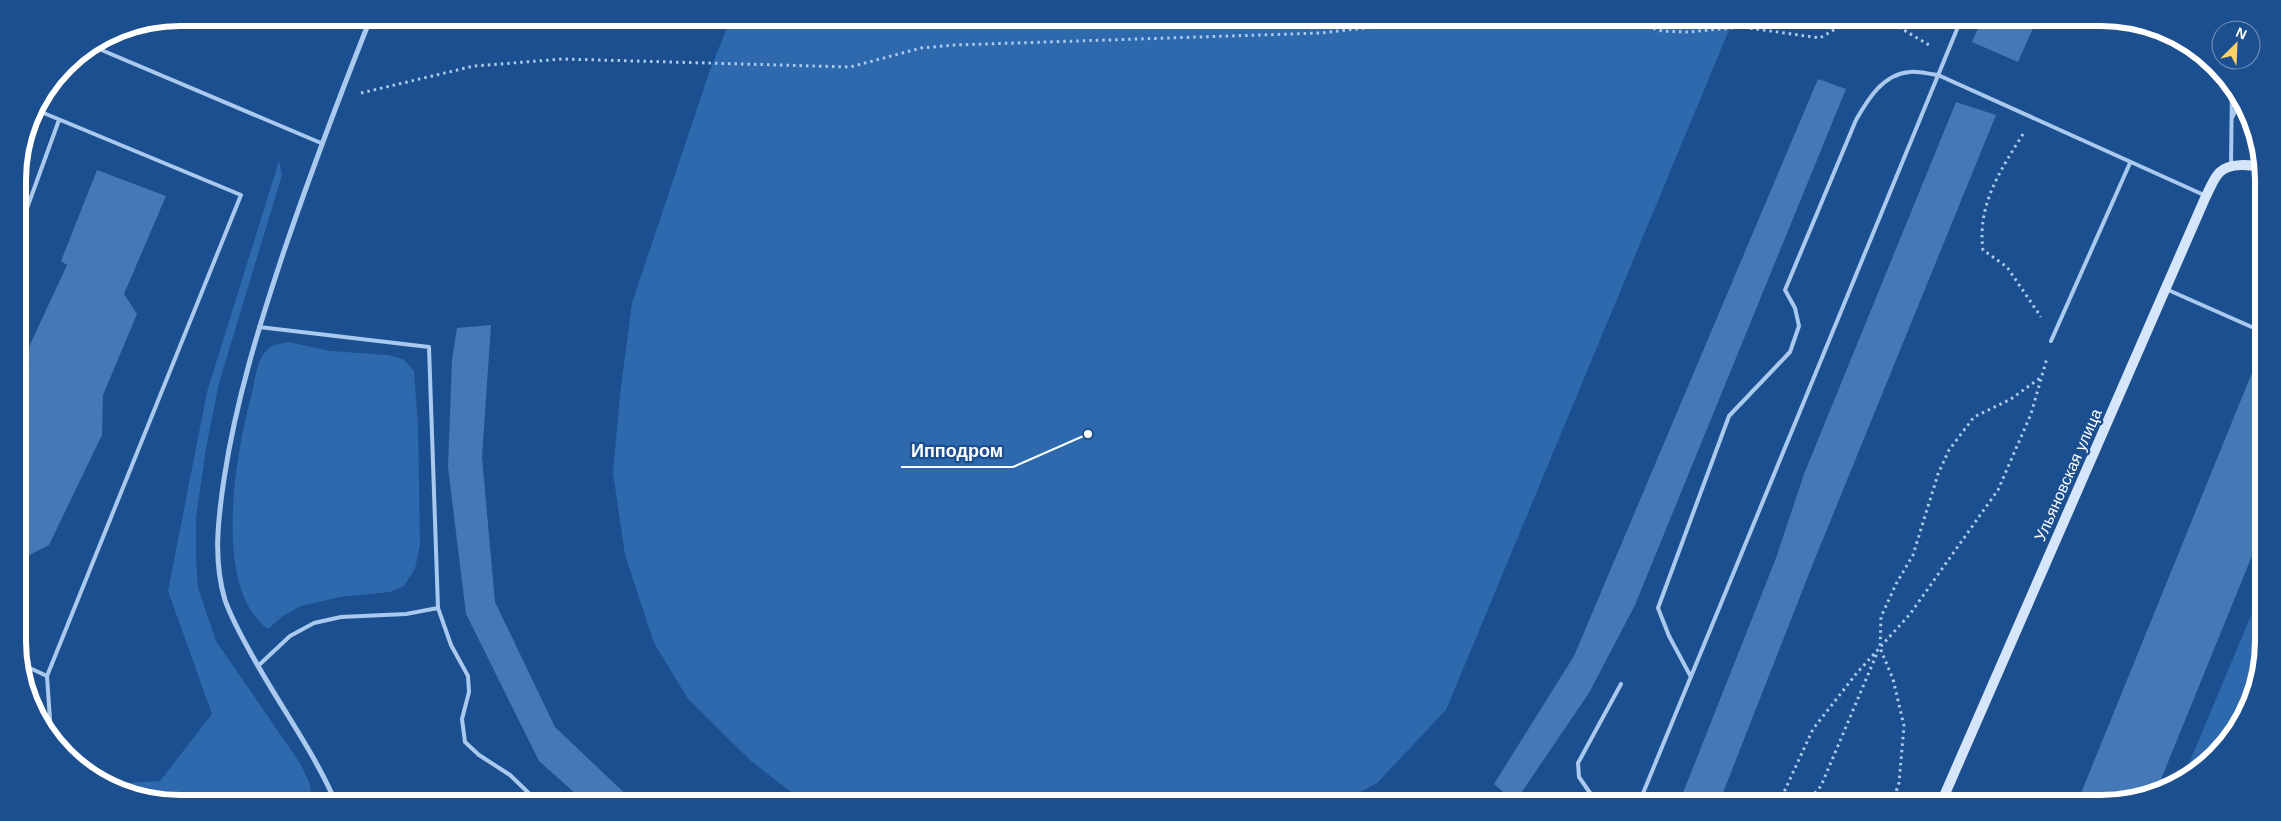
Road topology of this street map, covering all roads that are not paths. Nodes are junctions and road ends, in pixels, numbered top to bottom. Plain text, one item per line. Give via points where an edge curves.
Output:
1 (368, 26) edge
2 (1959, 26) edge
3 (100, 49) edge
4 (1938, 75) junction
5 (2232, 100) edge
6 (2237, 108) edge
7 (42, 113) edge
8 (59, 120) junction
9 (2232, 120) junction
10 (321, 143) junction
11 (2130, 163) junction
12 (2231, 167) junction
13 (2254, 167) edge
14 (2206, 196) junction
15 (27, 208) edge
16 (2166, 289) junction
17 (259, 327) junction
18 (2255, 328) edge
19 (2051, 341) road end
20 (438, 608) junction
21 (258, 666) junction
22 (29, 668) edge
23 (47, 676) junction
24 (1691, 677) junction
25 (1621, 684) dead end
26 (50, 723) edge
27 (1591, 794) edge
28 (1643, 794) edge
29 (1946, 794) edge
30 (331, 795) edge
31 (531, 795) edge

1 - 10 street
2 - 4 lane
3 - 10 lane
4 - 11 lane
4 - 24 lane
4 - 24 lane via 1910,72 1889,78 1870,96 1856,120 1785,290 1800,326 1790,352 1729,416 1658,608
5 - 9 lane
6 - 9 lane
7 - 8 lane
8 - 15 lane
8 - 23 lane via 241,195
9 - 12 lane
10 - 17 street
11 - 14 lane
11 - 19 lane
12 - 13 main road
12 - 14 main road, Ульяновская улица via 2220,172
14 - 16 main road, Ульяновская улица
16 - 18 lane
16 - 29 main road, Ульяновская улица
17 - 20 lane via 429,347
17 - 21 street via 228,451 217,550 226,602
20 - 21 lane via 406,614 341,617 314,623 290,636
20 - 31 lane via 451,644 468,676 462,719 466,742 479,756 510,775
21 - 30 street
22 - 23 lane
23 - 26 lane
24 - 28 lane
25 - 27 lane via 1578,763 1579,777

